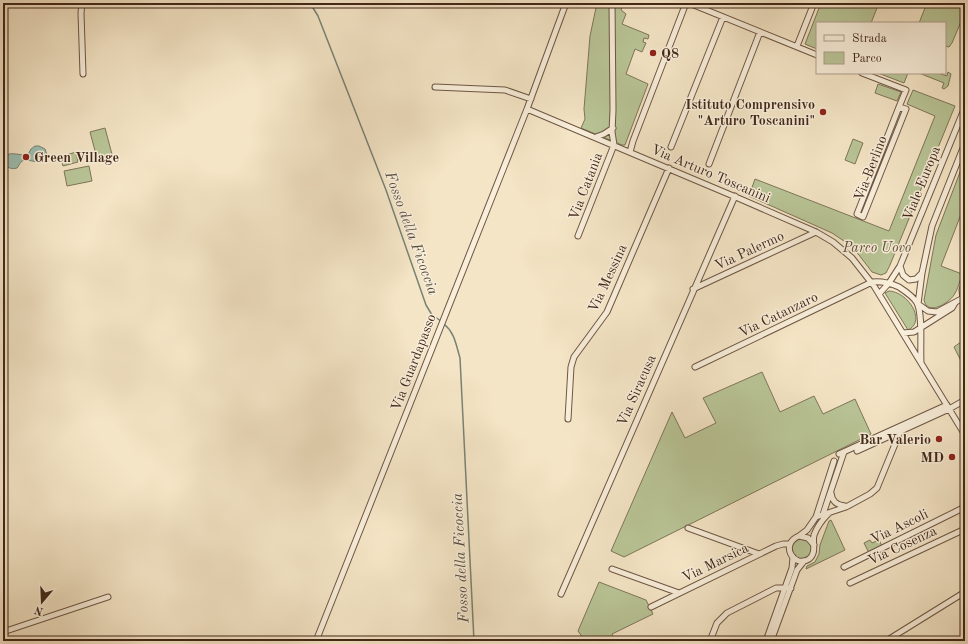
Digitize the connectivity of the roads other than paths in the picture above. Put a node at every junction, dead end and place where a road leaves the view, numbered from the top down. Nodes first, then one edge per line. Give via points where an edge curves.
1 (82, 3) edge
2 (566, 3) edge
3 (612, 3) edge
4 (687, 3) edge
5 (814, 3) edge
6 (723, 17) junction
7 (760, 32) junction
8 (797, 46) junction
9 (816, 55) edge
10 (83, 74) dead end
11 (865, 74) edge
12 (435, 87) dead end
13 (530, 99) junction
14 (899, 107) junction
15 (965, 108) edge
16 (527, 109) junction
17 (613, 128) junction
18 (596, 137) junction
19 (965, 143) edge
20 (614, 145) junction
21 (671, 147) dead end
22 (630, 152) junction
23 (709, 164) dead end
24 (669, 168) junction
25 (735, 196) junction
26 (816, 232) junction
27 (578, 236) dead end
28 (900, 266) junction
29 (922, 273) junction
30 (965, 281) edge
31 (872, 282) junction
32 (889, 284) junction
33 (693, 289) junction
34 (879, 294) junction
35 (964, 298) edge
36 (955, 303) junction
37 (918, 304) junction
38 (921, 327) junction
39 (903, 333) junction
40 (921, 363) junction
41 (695, 367) dead end
42 (965, 400) edge
43 (948, 407) junction
44 (568, 419) dead end
45 (900, 432) junction
46 (965, 435) edge
47 (857, 451) dead end
48 (834, 461) dead end
49 (830, 471) junction
50 (837, 474) junction
51 (830, 492) junction
52 (846, 506) junction
53 (965, 507) edge
54 (826, 514) junction
55 (816, 517) junction
56 (688, 528) dead end
57 (965, 529) edge
58 (799, 536) junction
59 (790, 544) junction
60 (814, 545) junction
61 (759, 554) junction
62 (793, 557) junction
63 (804, 561) junction
64 (844, 567) dead end
65 (612, 569) dead end
66 (850, 583) dead end
67 (788, 588) junction
68 (965, 592) edge
69 (679, 593) junction
70 (561, 594) dead end
71 (108, 597) dead end
72 (651, 607) dead end
73 (3, 632) edge
74 (316, 641) edge
75 (710, 641) edge
76 (766, 641) edge
77 (771, 641) edge
78 (886, 641) edge

1 - 10 street
2 - 13 street, Via Guardapasso
3 - 17 street
4 - 6 street
4 - 22 street via 632,141
5 - 8 street
6 - 7 street
6 - 21 street
7 - 8 street
7 - 23 street
8 - 9 street
11 - 14 street, Via Berlino via 906,90
12 - 13 street via 502,89
13 - 16 street, Via Guardapasso
14 - 14 street, Via Berlino via 857,214 863,217 906,109
15 - 28 street, Viale Europa
16 - 18 street, Via Arturo Toscanini
16 - 74 street, Via Guardapasso
17 - 18 street
17 - 20 street
18 - 20 street, Via Arturo Toscanini
19 - 29 street, Viale Europa via 935,219
20 - 22 street, Via Arturo Toscanini
20 - 27 street, Via Catania
22 - 24 street, Via Arturo Toscanini
24 - 25 street, Via Arturo Toscanini
24 - 44 street, Via Messina via 607,312 574,357 571,367
25 - 26 street, Via Arturo Toscanini
25 - 33 street, Via Siracusa
26 - 31 street, Via Arturo Toscanini via 844,251
26 - 33 street, Via Palermo
28 - 29 street via 903,275 909,280 916,279
28 - 32 street, Viale Europa
29 - 37 street, Viale Europa
30 - 35 street via 962,290
31 - 32 street
31 - 34 street, Via Arturo Toscanini
31 - 41 street, Via Catanzaro
32 - 34 street
32 - 37 street via 906,292
33 - 70 street, Via Siracusa
34 - 39 street, Via Arturo Toscanini
35 - 36 street
36 - 37 street via 934,312
36 - 38 street via 952,308
37 - 38 street
38 - 39 street via 913,332
38 - 40 street
39 - 40 street, Via Arturo Toscanini
40 - 43 street, Via Arturo Toscanini
42 - 43 street
43 - 45 street
43 - 46 street, Via Arturo Toscanini
43 - 50 street via 842,453
45 - 47 street
45 - 52 street via 876,488 870,494
48 - 49 street
49 - 50 street
49 - 55 street
50 - 51 street
51 - 52 street via 833,501
51 - 54 street
52 - 54 street
53 - 64 street, Via Ascoli
54 - 55 street
54 - 60 street via 815,533
55 - 58 street
56 - 61 street
57 - 66 street, Via Cosenza
58 - 59 street
58 - 60 street via 808,538
59 - 61 street, Via Marsica via 778,545
59 - 62 street via 789,551
60 - 63 street via 813,553
61 - 69 street, Via Marsica
62 - 63 street
62 - 67 street
63 - 67 street
65 - 69 street
67 - 75 street via 776,588 726,613 717,623
67 - 76 street
67 - 77 street
68 - 78 street
69 - 72 street, Via Marsica
71 - 73 street

